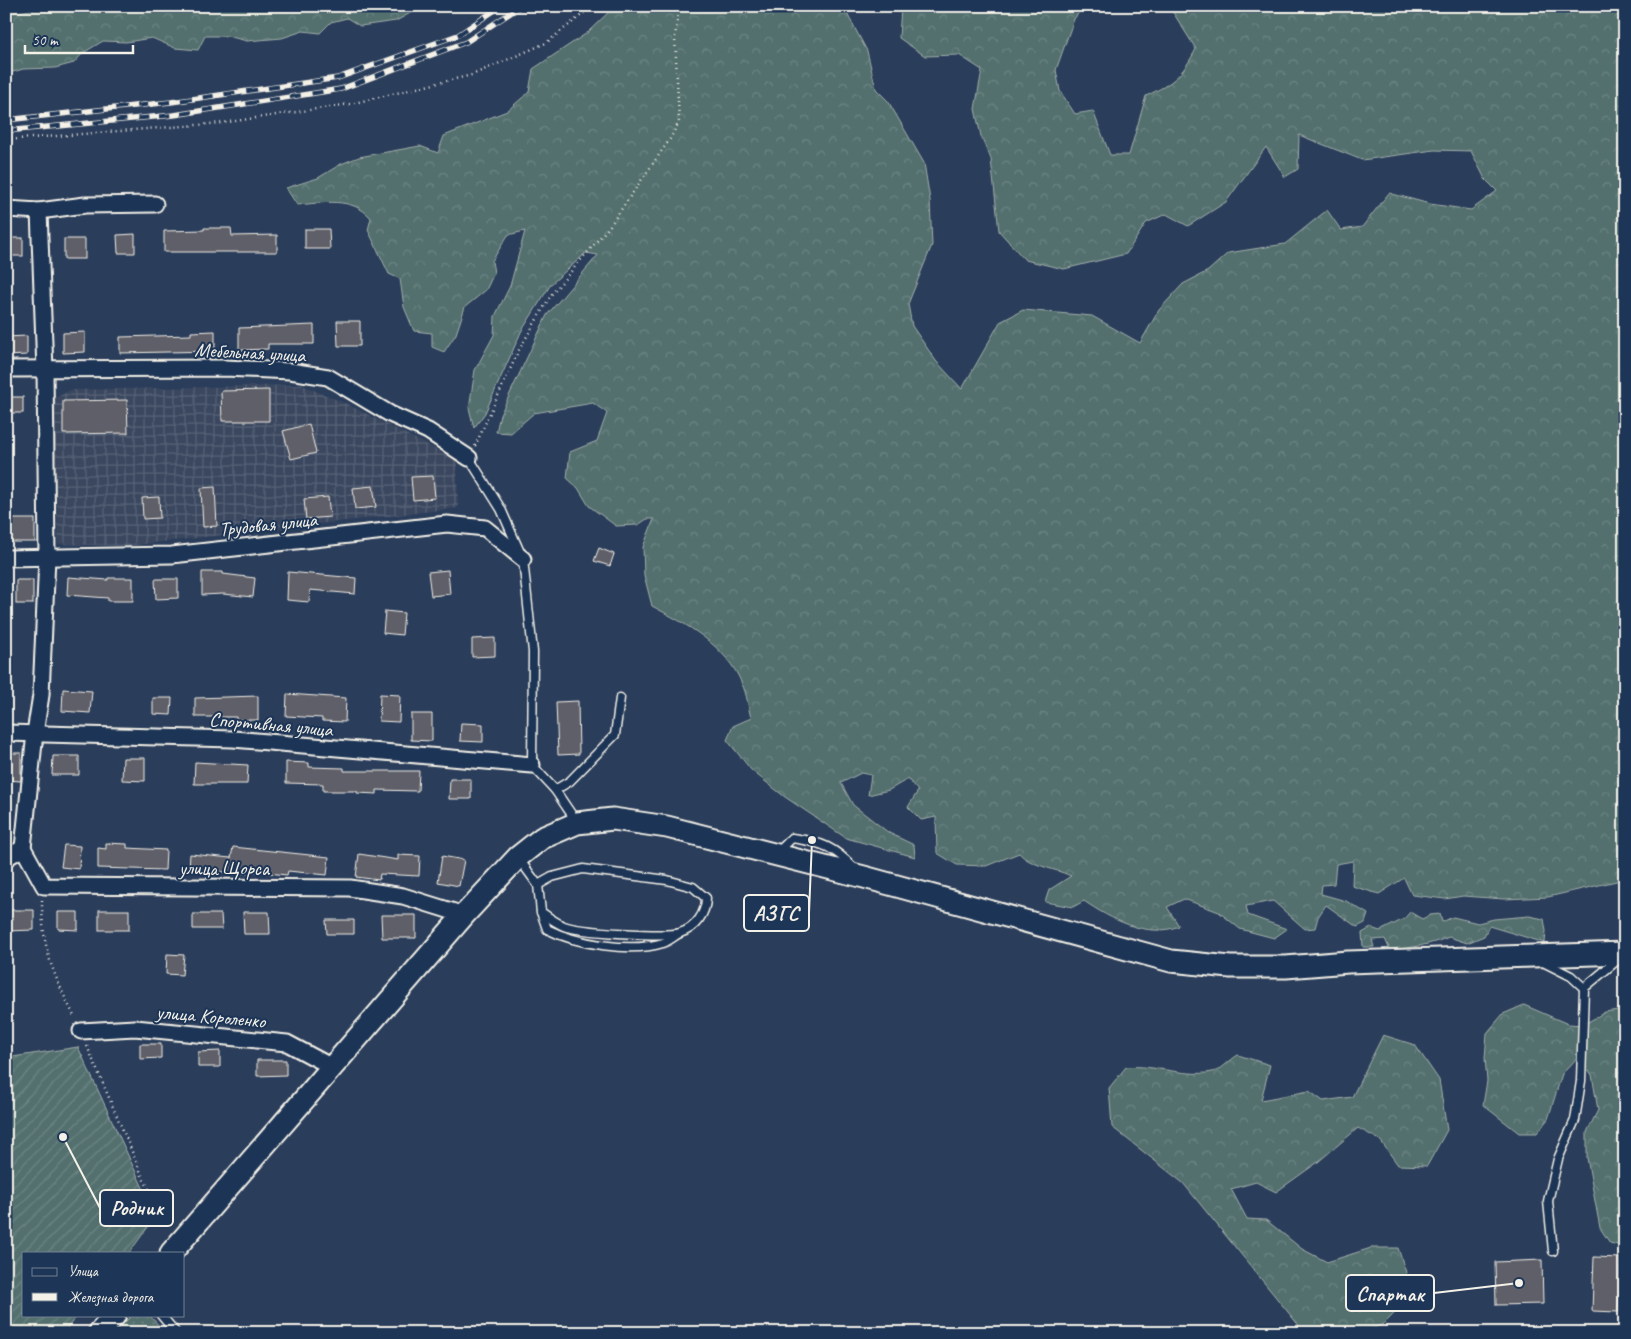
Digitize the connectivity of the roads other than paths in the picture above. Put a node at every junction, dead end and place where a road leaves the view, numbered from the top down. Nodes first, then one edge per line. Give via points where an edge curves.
1 (155, 204) dead end
2 (6, 209) edge
3 (39, 211) junction
4 (6, 368) edge
5 (45, 370) junction
6 (469, 458) joint
7 (46, 557) junction
8 (6, 558) edge
9 (523, 559) junction
10 (620, 698) dead end
11 (6, 733) edge
12 (35, 733) junction
13 (532, 765) junction
14 (555, 790) junction
15 (577, 822) junction
16 (23, 848) junction
17 (518, 857) junction
18 (6, 858) edge
19 (538, 885) junction
20 (541, 912) junction
21 (464, 915) junction
22 (680, 933) junction
23 (1625, 954) edge
24 (1527, 955) junction
25 (1584, 988) junction
26 (81, 1031) road end
27 (332, 1066) junction
28 (175, 1248) edge
29 (1553, 1251) dead end
30 (114, 1316) edge
31 (162, 1316) edge
32 (99, 1333) edge
33 (176, 1333) edge

1 - 3 street via 85,205
2 - 3 street
3 - 5 street
4 - 5 street, Мебельная улица
5 - 6 street, Мебельная улица via 225,368 290,370 328,377 390,414 428,431
5 - 7 street
6 - 9 lane via 501,509
7 - 8 street, Трудовая улица
7 - 9 street, Трудовая улица via 172,555 447,524 485,528
7 - 12 street via 41,695
9 - 13 lane via 533,652
10 - 14 lane via 615,735 570,780
11 - 12 street, Спортивная улица
12 - 13 street, Спортивная улица via 233,740
12 - 16 street
13 - 14 lane
14 - 15 lane
15 - 17 main road via 542,838
15 - 24 main road via 613,819 667,827 1171,961 1230,967
16 - 18 street
16 - 21 street, улица Щорса via 44,886 350,888 403,896
17 - 19 lane
17 - 21 main road
19 - 20 lane
19 - 22 lane via 583,869 667,880 693,887 706,898 706,909 697,922
20 - 22 lane via 564,926 594,932
20 - 22 lane via 547,929 562,937 602,944 638,948 664,942
21 - 27 main road
23 - 24 main road
23 - 25 lane
24 - 25 lane via 1564,973
25 - 29 lane via 1581,1081 1575,1120 1558,1160 1548,1201
26 - 27 street, улица Короленко via 134,1028 287,1043
27 - 28 main road
30 - 32 main road
31 - 33 lane

